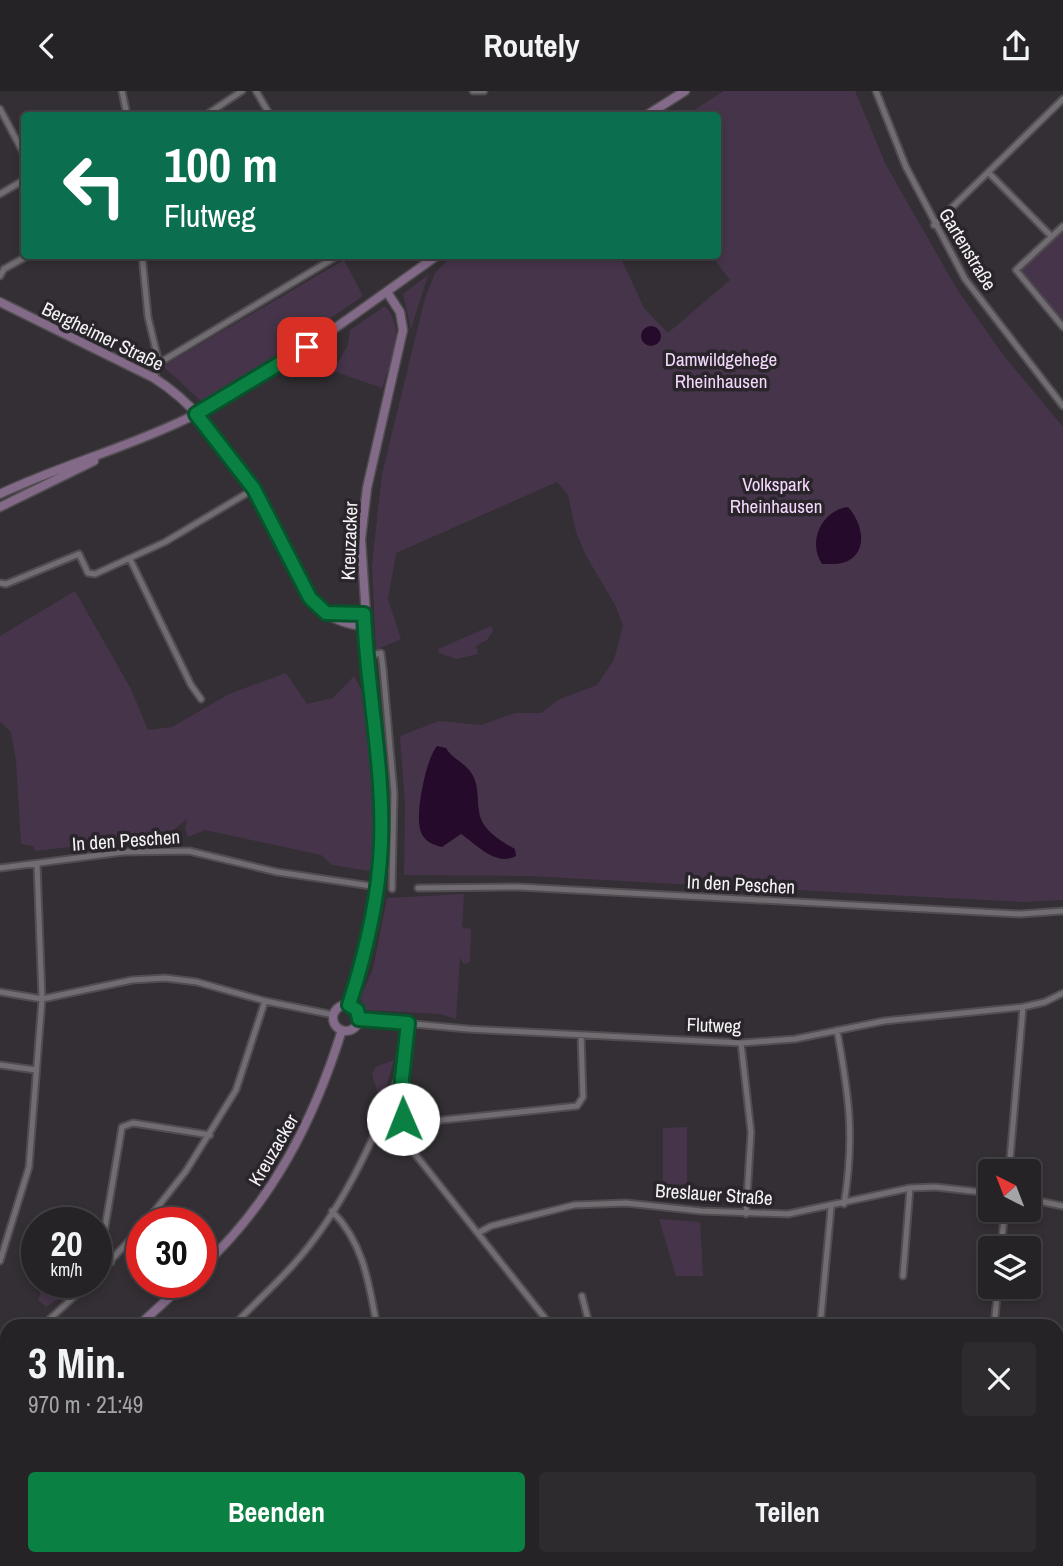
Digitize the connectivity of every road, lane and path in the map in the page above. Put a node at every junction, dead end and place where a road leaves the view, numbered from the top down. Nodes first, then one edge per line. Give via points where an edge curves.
1 (122, 91) edge
2 (243, 91) edge
3 (256, 91) edge
4 (473, 91) edge
5 (484, 91) edge
6 (685, 91) edge
7 (876, 91) edge
8 (1063, 99) edge
9 (0, 109) edge
10 (126, 112) edge
11 (211, 112) edge
12 (268, 112) edge
13 (652, 112) edge
14 (21, 148) edge
15 (989, 173) junction
16 (21, 182) edge
17 (0, 194) edge
18 (934, 225) junction
19 (1063, 226) edge
20 (1051, 236) junction
21 (22, 259) edge
22 (142, 259) edge
23 (332, 259) edge
24 (432, 259) edge
25 (0, 276) edge
26 (387, 292) junction
27 (0, 302) edge
28 (1063, 327) edge
29 (159, 363) junction
30 (154, 378) junction
31 (1063, 406) edge
32 (196, 414) junction
33 (132, 443) junction
34 (254, 489) junction
35 (0, 494) edge
36 (0, 507) edge
37 (130, 559) junction
38 (0, 583) edge
39 (326, 613) junction
40 (364, 614) junction
41 (364, 626) junction
42 (367, 656) junction
43 (383, 668) junction
44 (369, 669) junction
45 (201, 699) dead end
46 (37, 865) junction
47 (0, 868) edge
48 (378, 887) junction
49 (418, 888) dead end
50 (392, 889) dead end
51 (1063, 911) edge
52 (0, 992) edge
53 (1063, 993) edge
54 (42, 999) junction
55 (265, 1001) junction
56 (349, 1005) junction
57 (1023, 1007) junction
58 (334, 1015) junction
59 (359, 1019) junction
60 (408, 1023) junction
61 (342, 1030) junction
62 (837, 1030) junction
63 (581, 1035) junction
64 (741, 1043) junction
65 (0, 1065) edge
66 (36, 1070) junction
67 (402, 1078) junction
68 (383, 1118) junction
69 (403, 1119) junction
70 (405, 1129) junction
71 (210, 1135) junction
72 (1010, 1159) edge
73 (910, 1188) junction
74 (978, 1192) edge
75 (1041, 1201) edge
76 (844, 1204) junction
77 (1063, 1206) edge
78 (108, 1207) edge
79 (157, 1207) edge
80 (831, 1208) junction
81 (332, 1211) junction
82 (747, 1214) junction
83 (478, 1233) junction
84 (126, 1245) edge
85 (217, 1253) edge
86 (0, 1261) edge
87 (112, 1261) edge
88 (903, 1276) dead end
89 (582, 1296) dead end
90 (73, 1298) edge
91 (169, 1298) edge
92 (997, 1299) edge
93 (50, 1319) edge
94 (146, 1319) edge
95 (240, 1319) edge
96 (375, 1319) edge
97 (546, 1319) edge
98 (588, 1319) edge
99 (821, 1319) edge
100 (995, 1319) edge

1 - 10 street
2 - 11 street
3 - 12 street
4 - 5 street
6 - 13 street
7 - 18 street, Gartenstraße via 892,137
8 - 15 street
9 - 14 street
15 - 18 street
15 - 20 street
16 - 17 street
18 - 31 street, Gartenstraße via 965,279
19 - 20 street
20 - 28 street via 1016,270
21 - 25 street
22 - 29 street via 148,317
23 - 29 street
24 - 26 street
26 - 32 street via 290,359
26 - 40 street, Kreuzacker via 400,312 403,330 367,488 361,538
27 - 30 street, Bergheimer Straße
29 - 30 street
30 - 32 street, Bergheimer Straße
32 - 33 street
32 - 34 street, Bergheimer Straße
33 - 35 street
33 - 36 street
34 - 37 street
34 - 39 street, Bergheimer Straße via 310,598
37 - 38 street via 91,574 81,555 75,554
37 - 45 street
39 - 40 street
39 - 41 street
40 - 41 street, Kreuzacker
41 - 42 street, Kreuzacker
42 - 43 street via 381,653
42 - 44 street, Kreuzacker
43 - 44 street
43 - 50 street via 394,793
44 - 48 street, Kreuzacker via 381,815
46 - 47 street, In den Peschen
46 - 48 street, In den Peschen via 123,852 189,851
46 - 54 street
48 - 56 street, Kreuzacker
49 - 51 street, In den Peschen via 519,887 1020,913
52 - 54 street
53 - 57 street, Flutweg
54 - 55 street via 132,980 165,978
54 - 66 street
55 - 58 street
55 - 71 street via 240,1081
56 - 58 street via 339,1007
56 - 59 street via 357,1010
57 - 62 street, Flutweg
57 - 72 street
58 - 61 street
59 - 60 street, Flutweg
59 - 61 street via 351,1029
60 - 63 street, Flutweg
60 - 67 street
61 - 85 street, Kreuzacker via 313,1110 288,1160
62 - 64 street, Flutweg
62 - 76 street via 851,1101
63 - 64 street, Flutweg
63 - 70 street via 583,1097 577,1106 442,1120
64 - 82 street via 751,1132
65 - 66 street
66 - 86 street via 29,1167
67 - 68 street via 398,1078
67 - 69 street
68 - 69 street
68 - 81 street
69 - 70 street
70 - 83 street via 415,1154
71 - 78 street via 133,1123 122,1127
71 - 79 street
73 - 74 street, Breslauer Straße
73 - 76 street, Breslauer Straße
73 - 88 street
75 - 77 street
76 - 80 street, Breslauer Straße
80 - 82 street, Breslauer Straße via 788,1215
80 - 99 street
81 - 95 street via 294,1264
81 - 96 street via 352,1234 363,1259
82 - 83 street, Breslauer Straße via 626,1203 575,1205
83 - 97 street
84 - 87 street
89 - 98 street
90 - 93 street
91 - 94 street
92 - 100 street

